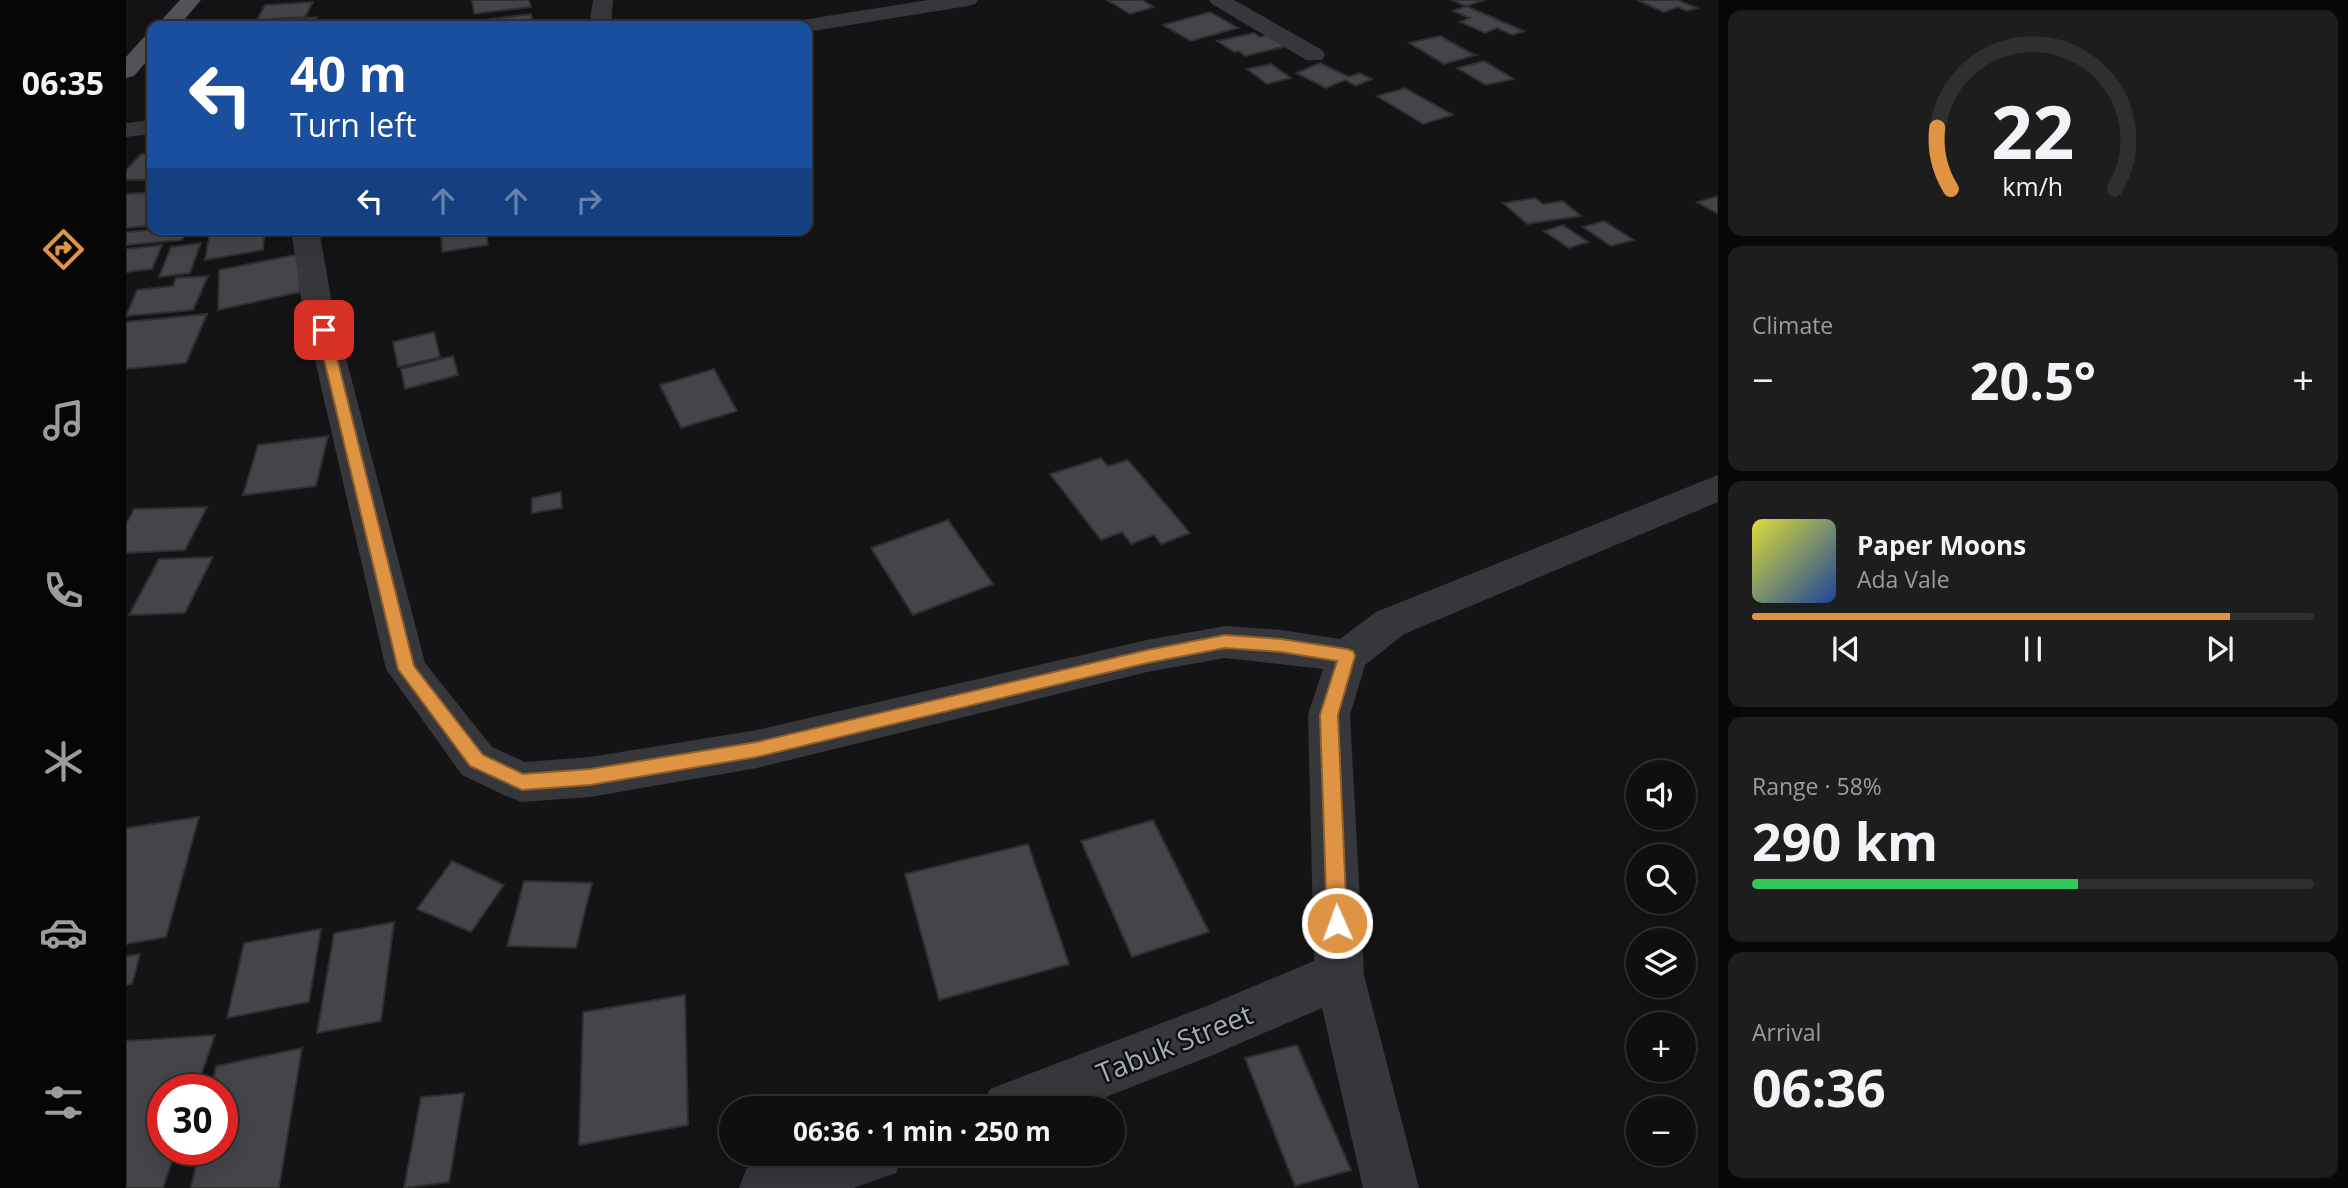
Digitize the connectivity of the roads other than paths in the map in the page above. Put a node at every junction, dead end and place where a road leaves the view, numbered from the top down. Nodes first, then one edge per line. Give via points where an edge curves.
1 (191, 0) edge
2 (603, 0) edge
3 (968, 0) edge
4 (1219, 0) edge
5 (172, 21) edge
6 (601, 21) edge
7 (812, 24) edge
8 (147, 48) edge
9 (1314, 55) dead end
10 (126, 71) edge
11 (147, 128) edge
12 (126, 130) edge
13 (306, 235) edge
14 (1718, 488) edge
15 (1347, 656) junction
16 (1339, 975) junction
17 (1040, 1096) edge
18 (836, 1166) edge
19 (767, 1188) edge
20 (1391, 1188) edge

1 - 5 main road
2 - 6 street
3 - 7 street
4 - 9 street
8 - 10 main road
11 - 12 street
13 - 15 street via 317,304 406,669 477,761 522,782 590,777 757,750 1147,656 1225,642
14 - 15 street via 1391,622
15 - 16 street via 1329,715
16 - 17 street, Tabuk Street
16 - 20 street
18 - 19 street

